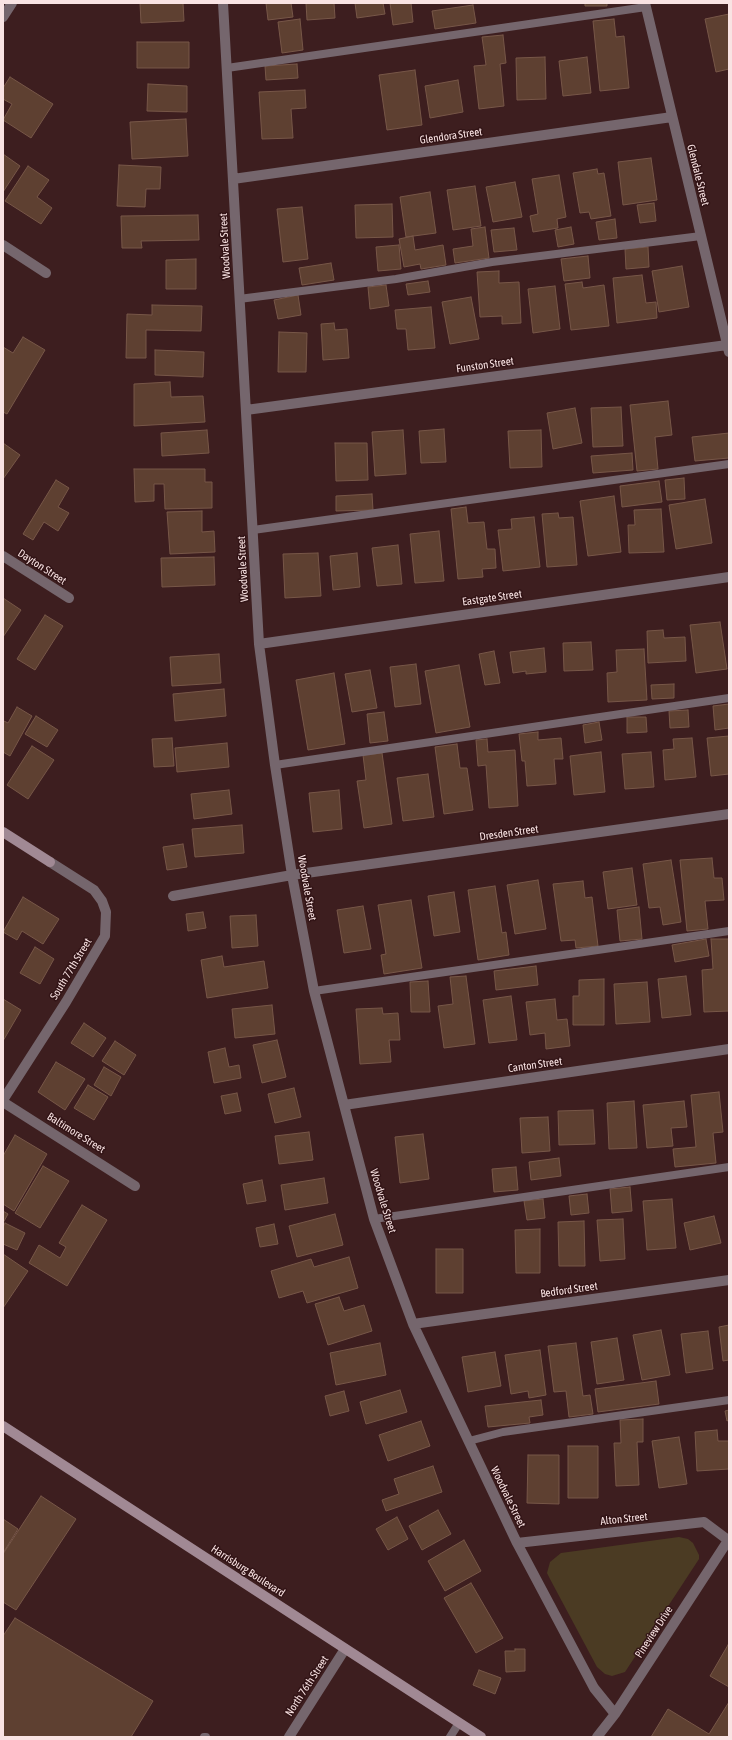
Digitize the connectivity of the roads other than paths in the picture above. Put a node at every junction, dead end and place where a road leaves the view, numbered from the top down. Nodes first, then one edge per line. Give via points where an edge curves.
1 (12, 3) edge
2 (223, 3) edge
3 (646, 5) edge
4 (3, 17) edge
5 (227, 68) junction
6 (672, 117) junction
7 (233, 179) junction
8 (700, 236) junction
9 (3, 245) edge
10 (46, 273) dead end
11 (239, 299) junction
12 (728, 349) edge
13 (246, 410) junction
14 (729, 464) edge
15 (253, 530) junction
16 (3, 556) edge
17 (729, 576) edge
18 (69, 598) dead end
19 (259, 644) junction
20 (729, 698) edge
21 (275, 765) junction
22 (729, 814) edge
23 (3, 832) edge
24 (50, 862) joint
25 (292, 875) junction
26 (173, 896) dead end
27 (729, 932) edge
28 (314, 991) junction
29 (729, 1049) edge
30 (3, 1101) edge
31 (344, 1105) junction
32 (729, 1166) edge
33 (135, 1186) dead end
34 (374, 1219) junction
35 (729, 1280) edge
36 (413, 1324) junction
37 (729, 1400) edge
38 (3, 1426) edge
39 (469, 1442) junction
40 (729, 1540) edge
41 (517, 1543) junction
42 (345, 1649) junction
43 (615, 1714) junction
44 (459, 1723) junction
45 (288, 1737) edge
46 (450, 1737) edge
47 (481, 1737) edge
48 (597, 1737) edge

1 - 4 street
2 - 5 street, Woodvale Street
3 - 5 lane
3 - 6 street, Glendale Street
5 - 7 street, Woodvale Street
6 - 7 street, Glendora Street
6 - 8 street, Glendale Street
7 - 11 street, Woodvale Street
8 - 11 lane via 492,262 396,280
8 - 12 street, Glendale Street
9 - 10 street
11 - 13 street, Woodvale Street
12 - 13 street, Funston Street
13 - 15 street, Woodvale Street
14 - 15 lane
15 - 19 street, Woodvale Street
16 - 18 street, Dayton Street
17 - 19 street, Eastgate Street
19 - 21 street, Woodvale Street
20 - 21 lane
21 - 25 street, Woodvale Street
22 - 25 street, Dresden Street
23 - 24 main road
24 - 30 street, South 77th Street via 94,890 106,912 105,936
25 - 26 street, Dresden Street
25 - 28 street, Woodvale Street
27 - 28 lane
28 - 31 street, Woodvale Street
29 - 31 street, Canton Street
30 - 33 street, Baltimore Street
31 - 34 street, Woodvale Street
32 - 34 lane
34 - 36 street, Woodvale Street
35 - 36 street, Bedford Street
36 - 39 street, Woodvale Street
37 - 39 lane via 502,1432
38 - 42 main road, Harrisburg Boulevard
39 - 41 street, Woodvale Street
40 - 41 street, Alton Street via 704,1522
40 - 43 street, Pineview Drive
41 - 43 street, Woodvale Street via 594,1688
42 - 44 main road, Harrisburg Boulevard
42 - 45 street, North 76th Street
43 - 48 street, Pineview Drive
44 - 46 lane
44 - 47 main road, Harrisburg Boulevard

